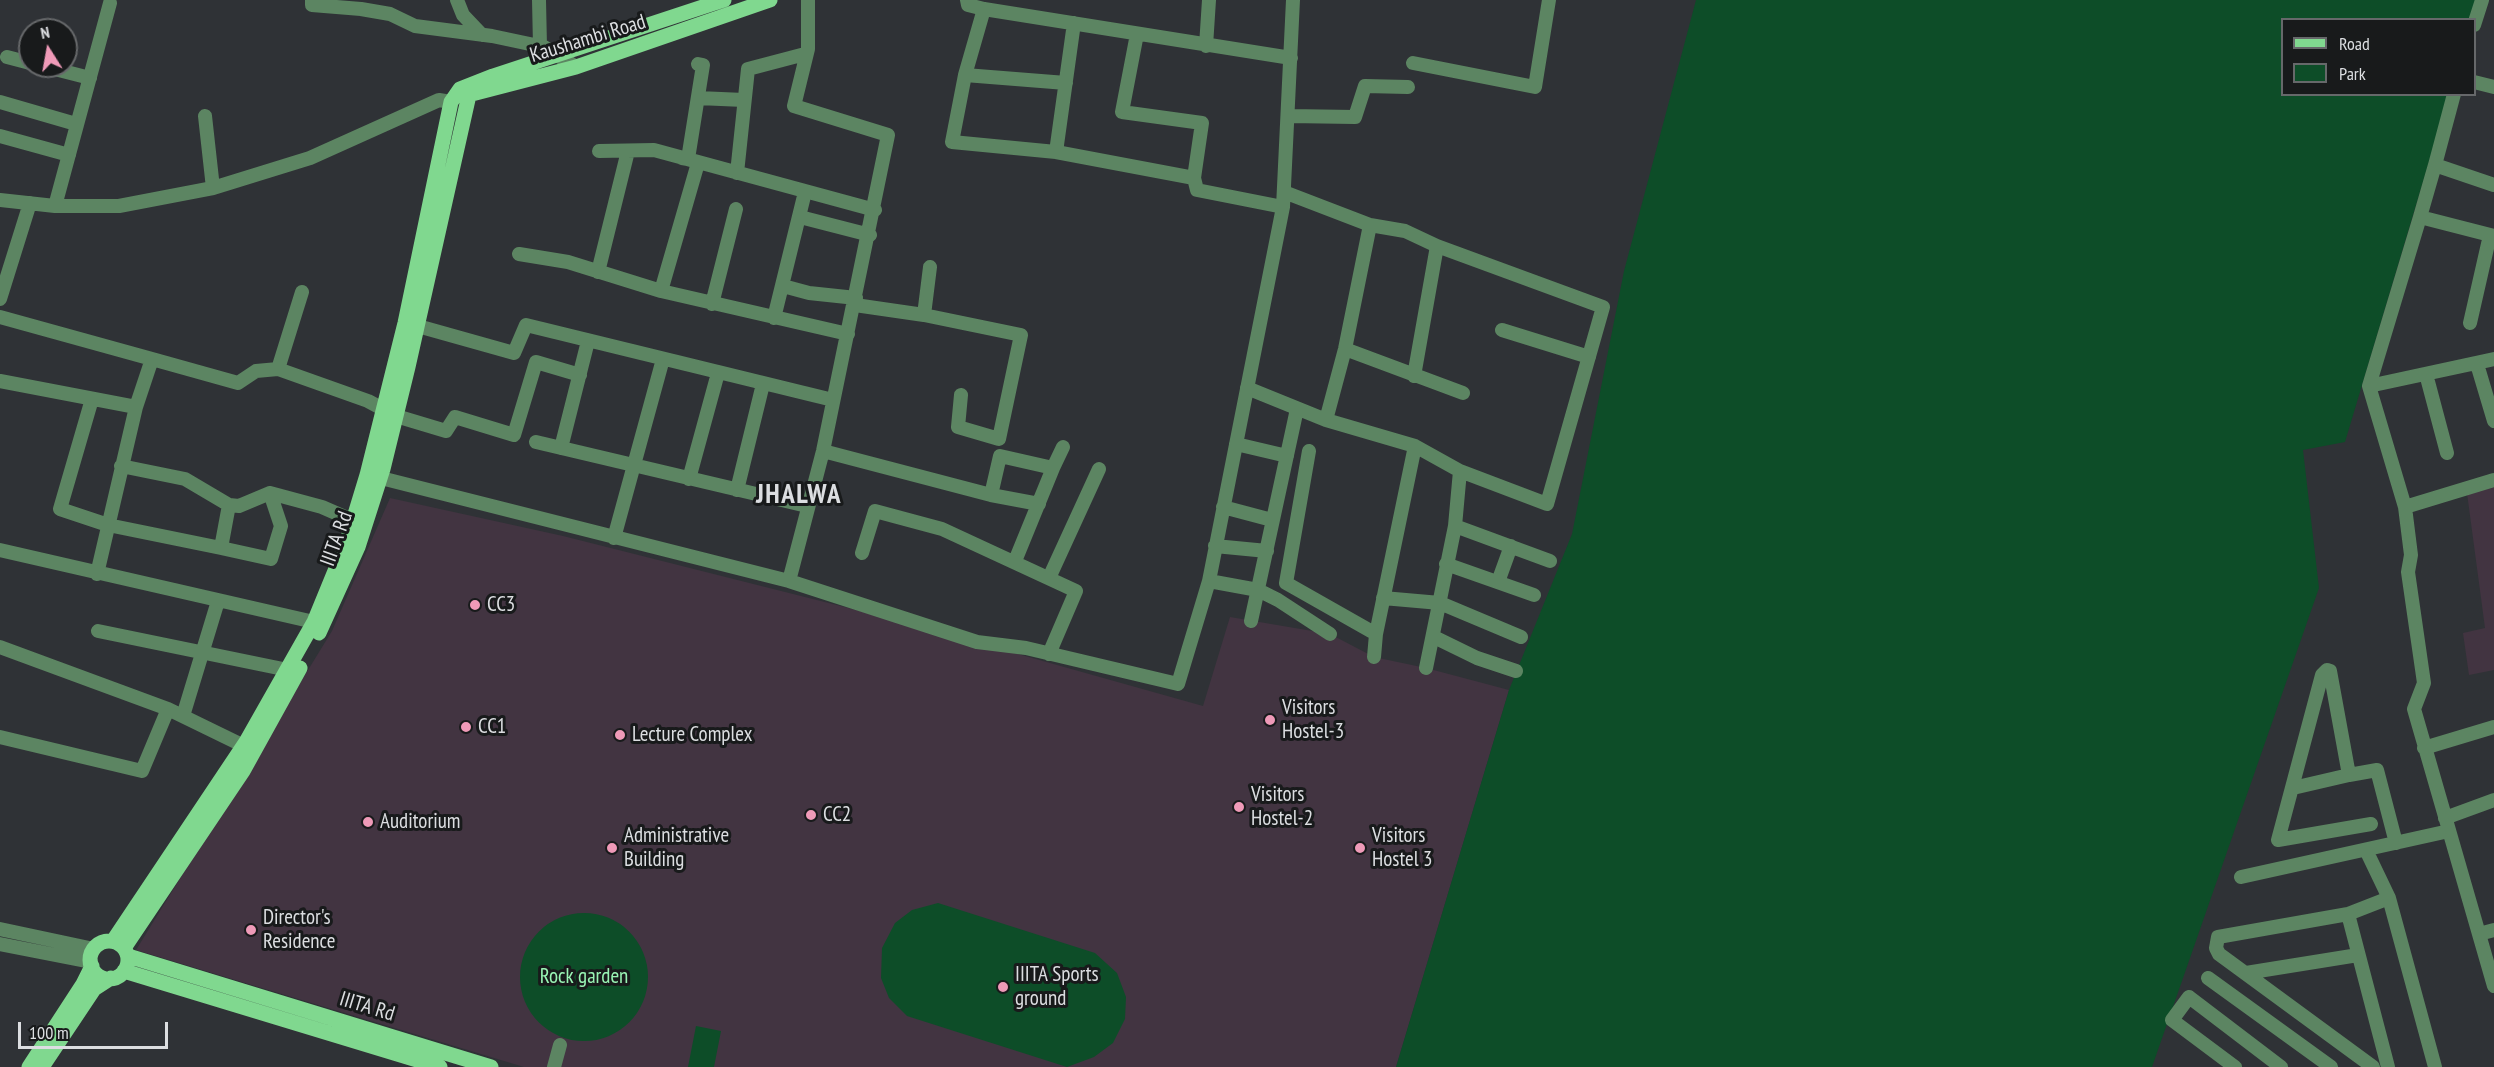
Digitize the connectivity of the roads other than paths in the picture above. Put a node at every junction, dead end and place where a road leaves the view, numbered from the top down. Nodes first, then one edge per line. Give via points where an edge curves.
1 (312, 0) edge
2 (457, 0) edge
3 (539, 0) edge
4 (770, 0) edge
5 (808, 0) edge
6 (967, 0) edge
7 (1209, 0) edge
8 (1293, 0) edge
9 (1549, 0) edge
10 (2482, 0) edge
11 (110, 3) dead end
12 (725, 5) edge
13 (984, 9) junction
14 (2476, 21) edge
15 (1074, 23) junction
16 (1137, 34) junction
17 (482, 35) junction
18 (540, 46) junction
19 (1206, 46) junction
20 (805, 54) junction
21 (559, 56) junction
22 (7, 57) dead end
23 (1291, 58) junction
24 (18, 60) edge
25 (1413, 63) dead end
26 (698, 64) dead end
27 (576, 67) junction
28 (78, 75) edge
29 (964, 75) junction
30 (90, 78) junction
31 (2476, 82) edge
32 (1066, 83) junction
33 (1408, 87) dead end
34 (2494, 87) edge
35 (469, 94) junction
36 (2453, 96) edge
37 (698, 98) junction
38 (744, 100) junction
39 (0, 102) edge
40 (451, 102) junction
41 (205, 116) dead end
42 (1289, 116) junction
43 (76, 124) junction
44 (0, 136) edge
45 (599, 151) dead end
46 (628, 151) junction
47 (1056, 152) junction
48 (69, 155) junction
49 (682, 158) junction
50 (698, 163) junction
51 (2435, 165) junction
52 (736, 173) junction
53 (1194, 178) junction
54 (2494, 185) edge
55 (213, 188) junction
56 (805, 192) junction
57 (1284, 192) junction
58 (0, 200) edge
59 (30, 203) junction
60 (55, 206) junction
61 (1283, 207) junction
62 (736, 209) dead end
63 (875, 210) junction
64 (800, 217) junction
65 (2420, 217) junction
66 (1370, 225) junction
67 (870, 235) junction
68 (2492, 235) edge
69 (1437, 246) junction
70 (519, 254) dead end
71 (930, 267) dead end
72 (598, 272) junction
73 (783, 286) junction
74 (661, 291) junction
75 (302, 292) dead end
76 (0, 299) edge
77 (856, 302) junction
78 (712, 304) junction
79 (924, 315) junction
80 (0, 317) edge
81 (774, 318) junction
82 (2470, 323) dead end
83 (411, 325) junction
84 (1502, 330) dead end
85 (848, 334) junction
86 (588, 341) junction
87 (1345, 349) junction
88 (1588, 357) junction
89 (152, 359) junction
90 (663, 359) junction
91 (2494, 359) edge
92 (2477, 364) junction
93 (278, 369) junction
94 (718, 373) junction
95 (2426, 374) junction
96 (580, 375) junction
97 (1414, 376) junction
98 (0, 381) edge
99 (763, 384) junction
100 (2369, 386) junction
101 (1247, 388) junction
102 (1463, 393) dead end
103 (961, 395) dead end
104 (92, 399) junction
105 (833, 400) junction
106 (136, 407) junction
107 (1297, 409) junction
108 (389, 412) junction
109 (1326, 420) junction
110 (2494, 421) edge
111 (536, 442) dead end
112 (1236, 444) junction
113 (1415, 446) junction
114 (1063, 447) dead end
115 (561, 448) junction
116 (823, 451) junction
117 (1309, 451) dead end
118 (2447, 453) dead end
119 (1287, 456) junction
120 (634, 465) junction
121 (121, 466) junction
122 (1053, 468) junction
123 (1099, 469) dead end
124 (1460, 471) junction
125 (374, 477) junction
126 (689, 479) junction
127 (2494, 480) edge
128 (737, 490) junction
129 (270, 493) junction
130 (991, 495) junction
131 (1038, 504) junction
132 (229, 505) junction
133 (807, 506) junction
134 (1223, 507) junction
135 (2405, 507) junction
136 (1272, 520) junction
137 (354, 521) junction
138 (108, 525) junction
139 (1455, 526) junction
140 (614, 538) junction
141 (1215, 546) junction
142 (1511, 546) junction
143 (221, 548) junction
144 (0, 550) edge
145 (1267, 551) junction
146 (862, 553) dead end
147 (1015, 561) junction
148 (1550, 561) dead end
149 (1446, 564) junction
150 (97, 574) junction
151 (1049, 578) junction
152 (789, 581) junction
153 (1209, 581) junction
154 (1498, 582) junction
155 (1286, 583) junction
156 (1259, 584) junction
157 (1534, 595) dead end
158 (1383, 598) junction
159 (218, 601) junction
160 (1440, 603) junction
161 (1251, 621) dead end
162 (314, 622) junction
163 (98, 631) dead end
164 (1330, 634) dead end
165 (1376, 634) junction
166 (1434, 637) junction
167 (1521, 637) dead end
168 (0, 647) edge
169 (203, 652) junction
170 (1049, 654) junction
171 (1374, 657) dead end
172 (1426, 668) dead end
173 (288, 670) junction
174 (1516, 671) dead end
175 (168, 709) junction
176 (183, 716) junction
177 (2494, 727) edge
178 (0, 737) edge
179 (244, 746) junction
180 (2424, 748) junction
181 (2349, 775) junction
182 (2293, 788) junction
183 (2494, 800) edge
184 (2371, 824) dead end
185 (2447, 825) junction
186 (2396, 843) junction
187 (2366, 850) junction
188 (2241, 877) dead end
189 (2389, 898) junction
190 (2348, 914) junction
191 (0, 929) edge
192 (2494, 930) edge
193 (2479, 934) junction
194 (0, 944) edge
195 (2358, 955) junction
196 (92, 959) junction
197 (120, 959) junction
198 (2246, 973) junction
199 (2208, 978) dead end
200 (2494, 986) edge
201 (560, 1045) dead end
202 (41, 1066) edge
203 (440, 1067) edge
204 (491, 1067) edge
205 (554, 1067) edge
206 (2235, 1067) edge
207 (2281, 1067) edge
208 (2331, 1067) edge
209 (2373, 1067) edge
210 (2388, 1067) edge
211 (2435, 1067) edge

1 - 17 street via 312,5 362,9 390,14 415,26
2 - 17 street via 463,15
3 - 18 street
4 - 12 main road, Kaushambi Road
5 - 20 street
6 - 13 street via 968,5
7 - 19 street
8 - 23 street
9 - 25 street via 1535,87
10 - 14 street
11 - 30 street
12 - 21 main road
12 - 27 main road, Kaushambi Road
13 - 15 street
13 - 29 street
15 - 16 street
15 - 32 street
16 - 19 street
16 - 53 street via 1122,112 1202,123
17 - 18 street
18 - 21 street
19 - 23 street
20 - 38 street via 748,69
20 - 63 street via 794,106 888,135
21 - 27 street
21 - 40 main road via 460,89
22 - 24 street
23 - 42 street
26 - 37 street via 703,65
27 - 35 main road, Kaushambi Road
28 - 30 street
29 - 32 street
29 - 47 street via 952,142
30 - 43 street
31 - 34 street
32 - 47 street
33 - 42 street via 1365,86 1356,117
35 - 40 main road, Kaushambi Road
35 - 83 main road, IIITA Rd
36 - 51 street
37 - 38 street
37 - 49 street via 688,159
38 - 52 street
39 - 43 street
40 - 55 street via 439,100 310,158
40 - 83 main road, IIITA Rd
41 - 55 street
42 - 57 street
43 - 48 street
44 - 48 street
45 - 46 street
46 - 49 street via 654,150
46 - 72 street
47 - 53 street
48 - 60 street
49 - 50 street
50 - 52 street
50 - 74 street
51 - 54 street
51 - 65 street
52 - 56 street
53 - 61 street via 1197,190
55 - 60 street via 119,206
56 - 63 street
56 - 64 street
57 - 61 street
57 - 66 street
58 - 59 street
59 - 60 street
59 - 76 street
61 - 101 street
62 - 78 street
63 - 67 street
64 - 67 street
64 - 73 street
65 - 68 street
65 - 100 street
66 - 69 street via 1405,231
66 - 87 street
67 - 77 street
68 - 82 street
69 - 88 street via 1603,307
69 - 97 street
70 - 72 street via 568,262
71 - 79 street
72 - 74 street
73 - 77 street
73 - 81 street
74 - 78 street
75 - 93 street
77 - 79 street
77 - 85 street
78 - 81 street
79 - 103 street via 1021,335 999,439 958,427
80 - 89 street
81 - 85 street
83 - 86 street via 514,353 526,325
83 - 108 main road, IIITA Rd
84 - 88 street
85 - 105 street
86 - 90 street
86 - 96 street
87 - 97 street
87 - 109 street
88 - 124 street via 1547,504
89 - 93 street via 238,383 256,372
89 - 106 street
90 - 94 street
90 - 120 street
91 - 92 street
92 - 95 street
92 - 110 street
93 - 108 street
94 - 99 street
94 - 126 street
95 - 100 street
95 - 118 street
96 - 108 street via 536,362 514,435 455,417 446,430
96 - 115 street
97 - 102 street
98 - 104 street
99 - 105 street
99 - 128 street
100 - 135 street
101 - 107 street
101 - 112 street
104 - 106 street
104 - 138 street via 60,509
105 - 116 street
106 - 121 street
107 - 109 street
107 - 119 street
108 - 125 main road, IIITA Rd
109 - 113 street
111 - 115 street
112 - 119 street
112 - 134 street
113 - 124 street
113 - 158 street
114 - 122 street
115 - 120 street
116 - 130 street
116 - 133 street
117 - 155 street
119 - 136 street
120 - 126 street
120 - 140 street
121 - 132 street via 185,479
121 - 138 street
122 - 130 street via 1000,456
122 - 131 street
123 - 151 street
124 - 139 street
125 - 137 main road, IIITA Rd
125 - 140 street
125 - 197 main road, IIITA Rd via 358,547 338,597 243,771
126 - 128 street
127 - 135 street
128 - 133 street
129 - 132 street via 239,506
129 - 137 street via 322,507
129 - 143 street via 281,525 270,559
130 - 131 street
131 - 147 street
132 - 143 street
133 - 152 street
134 - 136 street
134 - 141 street
135 - 180 street via 2411,555 2408,572 2424,683 2414,709
136 - 145 street
137 - 162 main road, IIITA Rd
138 - 143 street
138 - 150 street
139 - 142 street
139 - 149 street
140 - 152 street
141 - 145 street
141 - 153 street
142 - 148 street
142 - 154 street
144 - 150 street
145 - 156 street
146 - 147 street via 875,511 942,529
147 - 151 street
149 - 154 street
149 - 160 street
150 - 159 street
151 - 170 street via 1076,591
152 - 170 street via 977,642
153 - 156 street
153 - 170 street via 1178,684
154 - 157 street
155 - 156 street
155 - 165 street
156 - 161 street
156 - 164 street
158 - 160 street
158 - 165 street
159 - 162 street
159 - 169 street
160 - 166 street
160 - 167 street
162 - 173 main road, IIITA Rd
163 - 169 street
165 - 171 street
166 - 172 street
166 - 174 street
168 - 175 street
169 - 173 street
169 - 176 street
173 - 179 main road, IIITA Rd
175 - 176 street
175 - 178 street via 142,771
176 - 179 street
177 - 180 street
179 - 197 main road, IIITA Rd
180 - 185 street
181 - 182 street
181 - 182 street via 2327,670 2322,675
181 - 186 street via 2377,770
182 - 184 street via 2277,840
183 - 185 street
185 - 186 street
185 - 193 street
186 - 187 street
187 - 188 street
187 - 189 street
189 - 190 street
189 - 211 street
190 - 195 street
190 - 198 street via 2218,937 2219,954
191 - 196 street
192 - 193 street
193 - 200 street
194 - 196 street
195 - 198 street
195 - 210 street
196 - 197 main road via 99,975
196 - 197 main road via 104,942
196 - 202 main road
197 - 202 main road via 94,989
197 - 203 main road, IIITA Rd
197 - 204 main road, IIITA Rd
198 - 209 street
199 - 208 street
201 - 205 street
206 - 207 street via 2172,1020 2189,997

